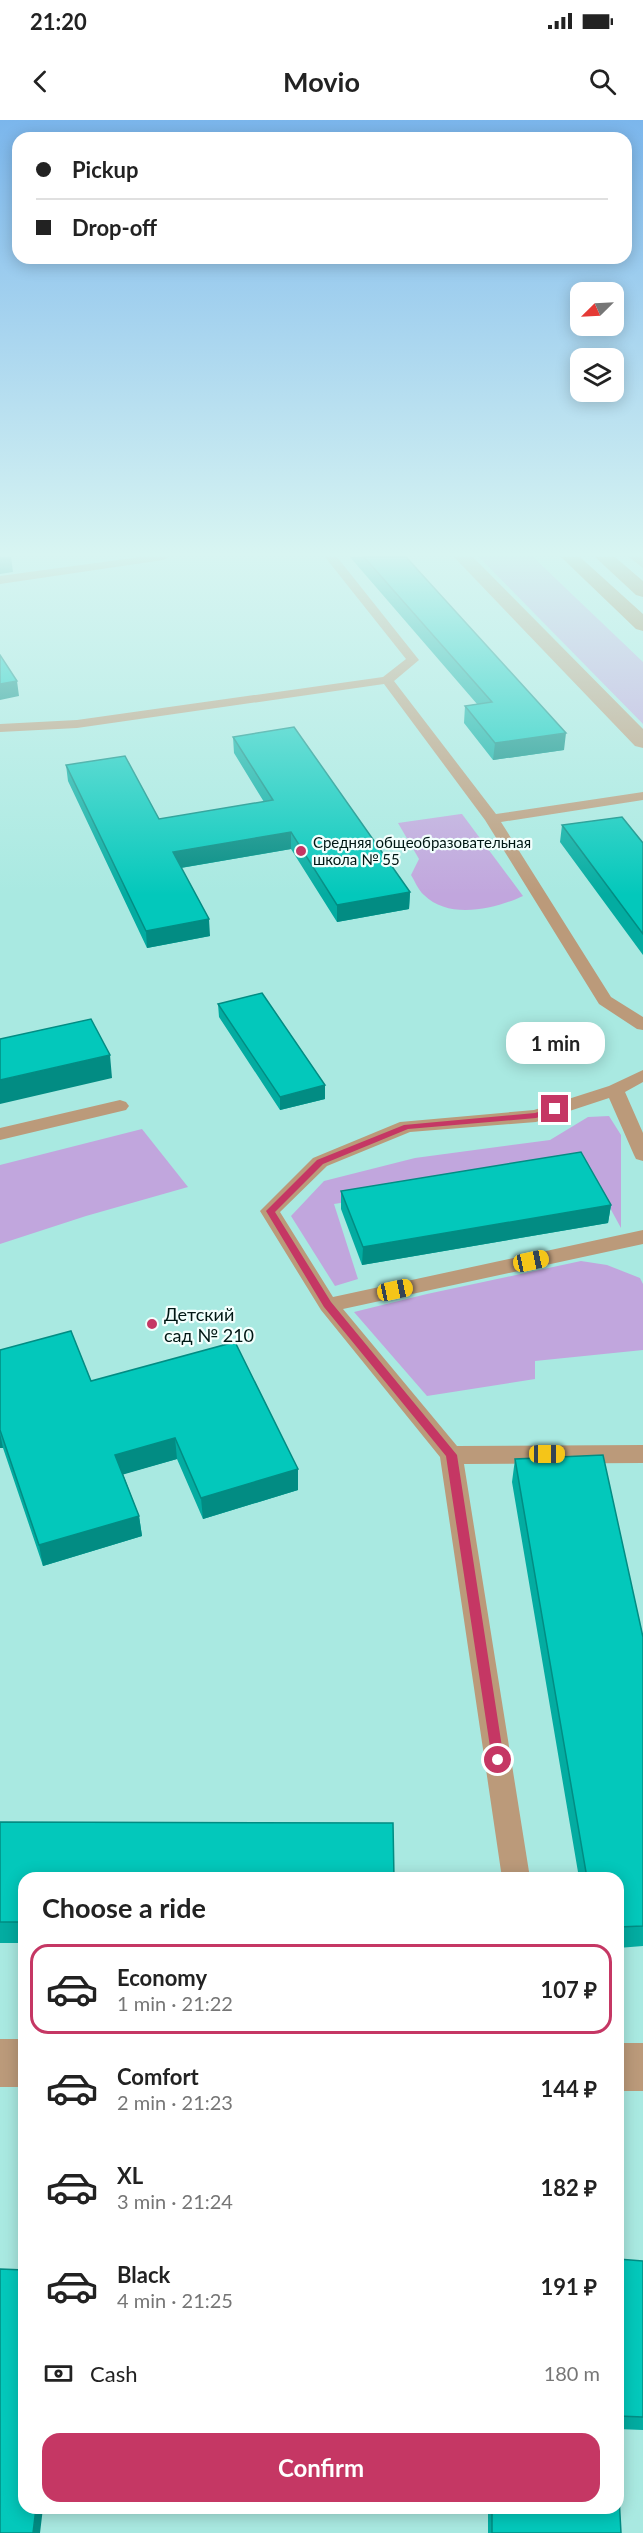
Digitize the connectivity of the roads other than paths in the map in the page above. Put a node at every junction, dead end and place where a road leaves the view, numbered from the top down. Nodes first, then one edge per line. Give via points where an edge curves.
1 (401, 670) edge
2 (573, 670) edge
3 (387, 680) junction
4 (0, 728) edge
5 (643, 741) edge
6 (643, 796) edge
7 (492, 819) junction
8 (643, 1025) edge
9 (643, 1075) edge
10 (615, 1090) junction
11 (120, 1106) dead end
12 (0, 1134) edge
13 (643, 1155) edge
14 (643, 1237) edge
15 (328, 1305) junction
16 (643, 1454) edge
17 (451, 1455) junction
18 (515, 1872) edge
19 (0, 2063) edge
20 (18, 2063) edge
21 (624, 2067) edge
22 (643, 2067) edge

1 - 3 lane
2 - 5 street
3 - 4 lane via 77,724
3 - 7 lane
6 - 7 lane
7 - 8 lane via 605,1000
9 - 10 lane
10 - 13 lane
10 - 15 lane via 536,1116 407,1126 320,1162 270,1211
11 - 12 lane
14 - 15 lane
15 - 17 lane
16 - 17 lane
17 - 18 lane
19 - 20 street
21 - 22 street

